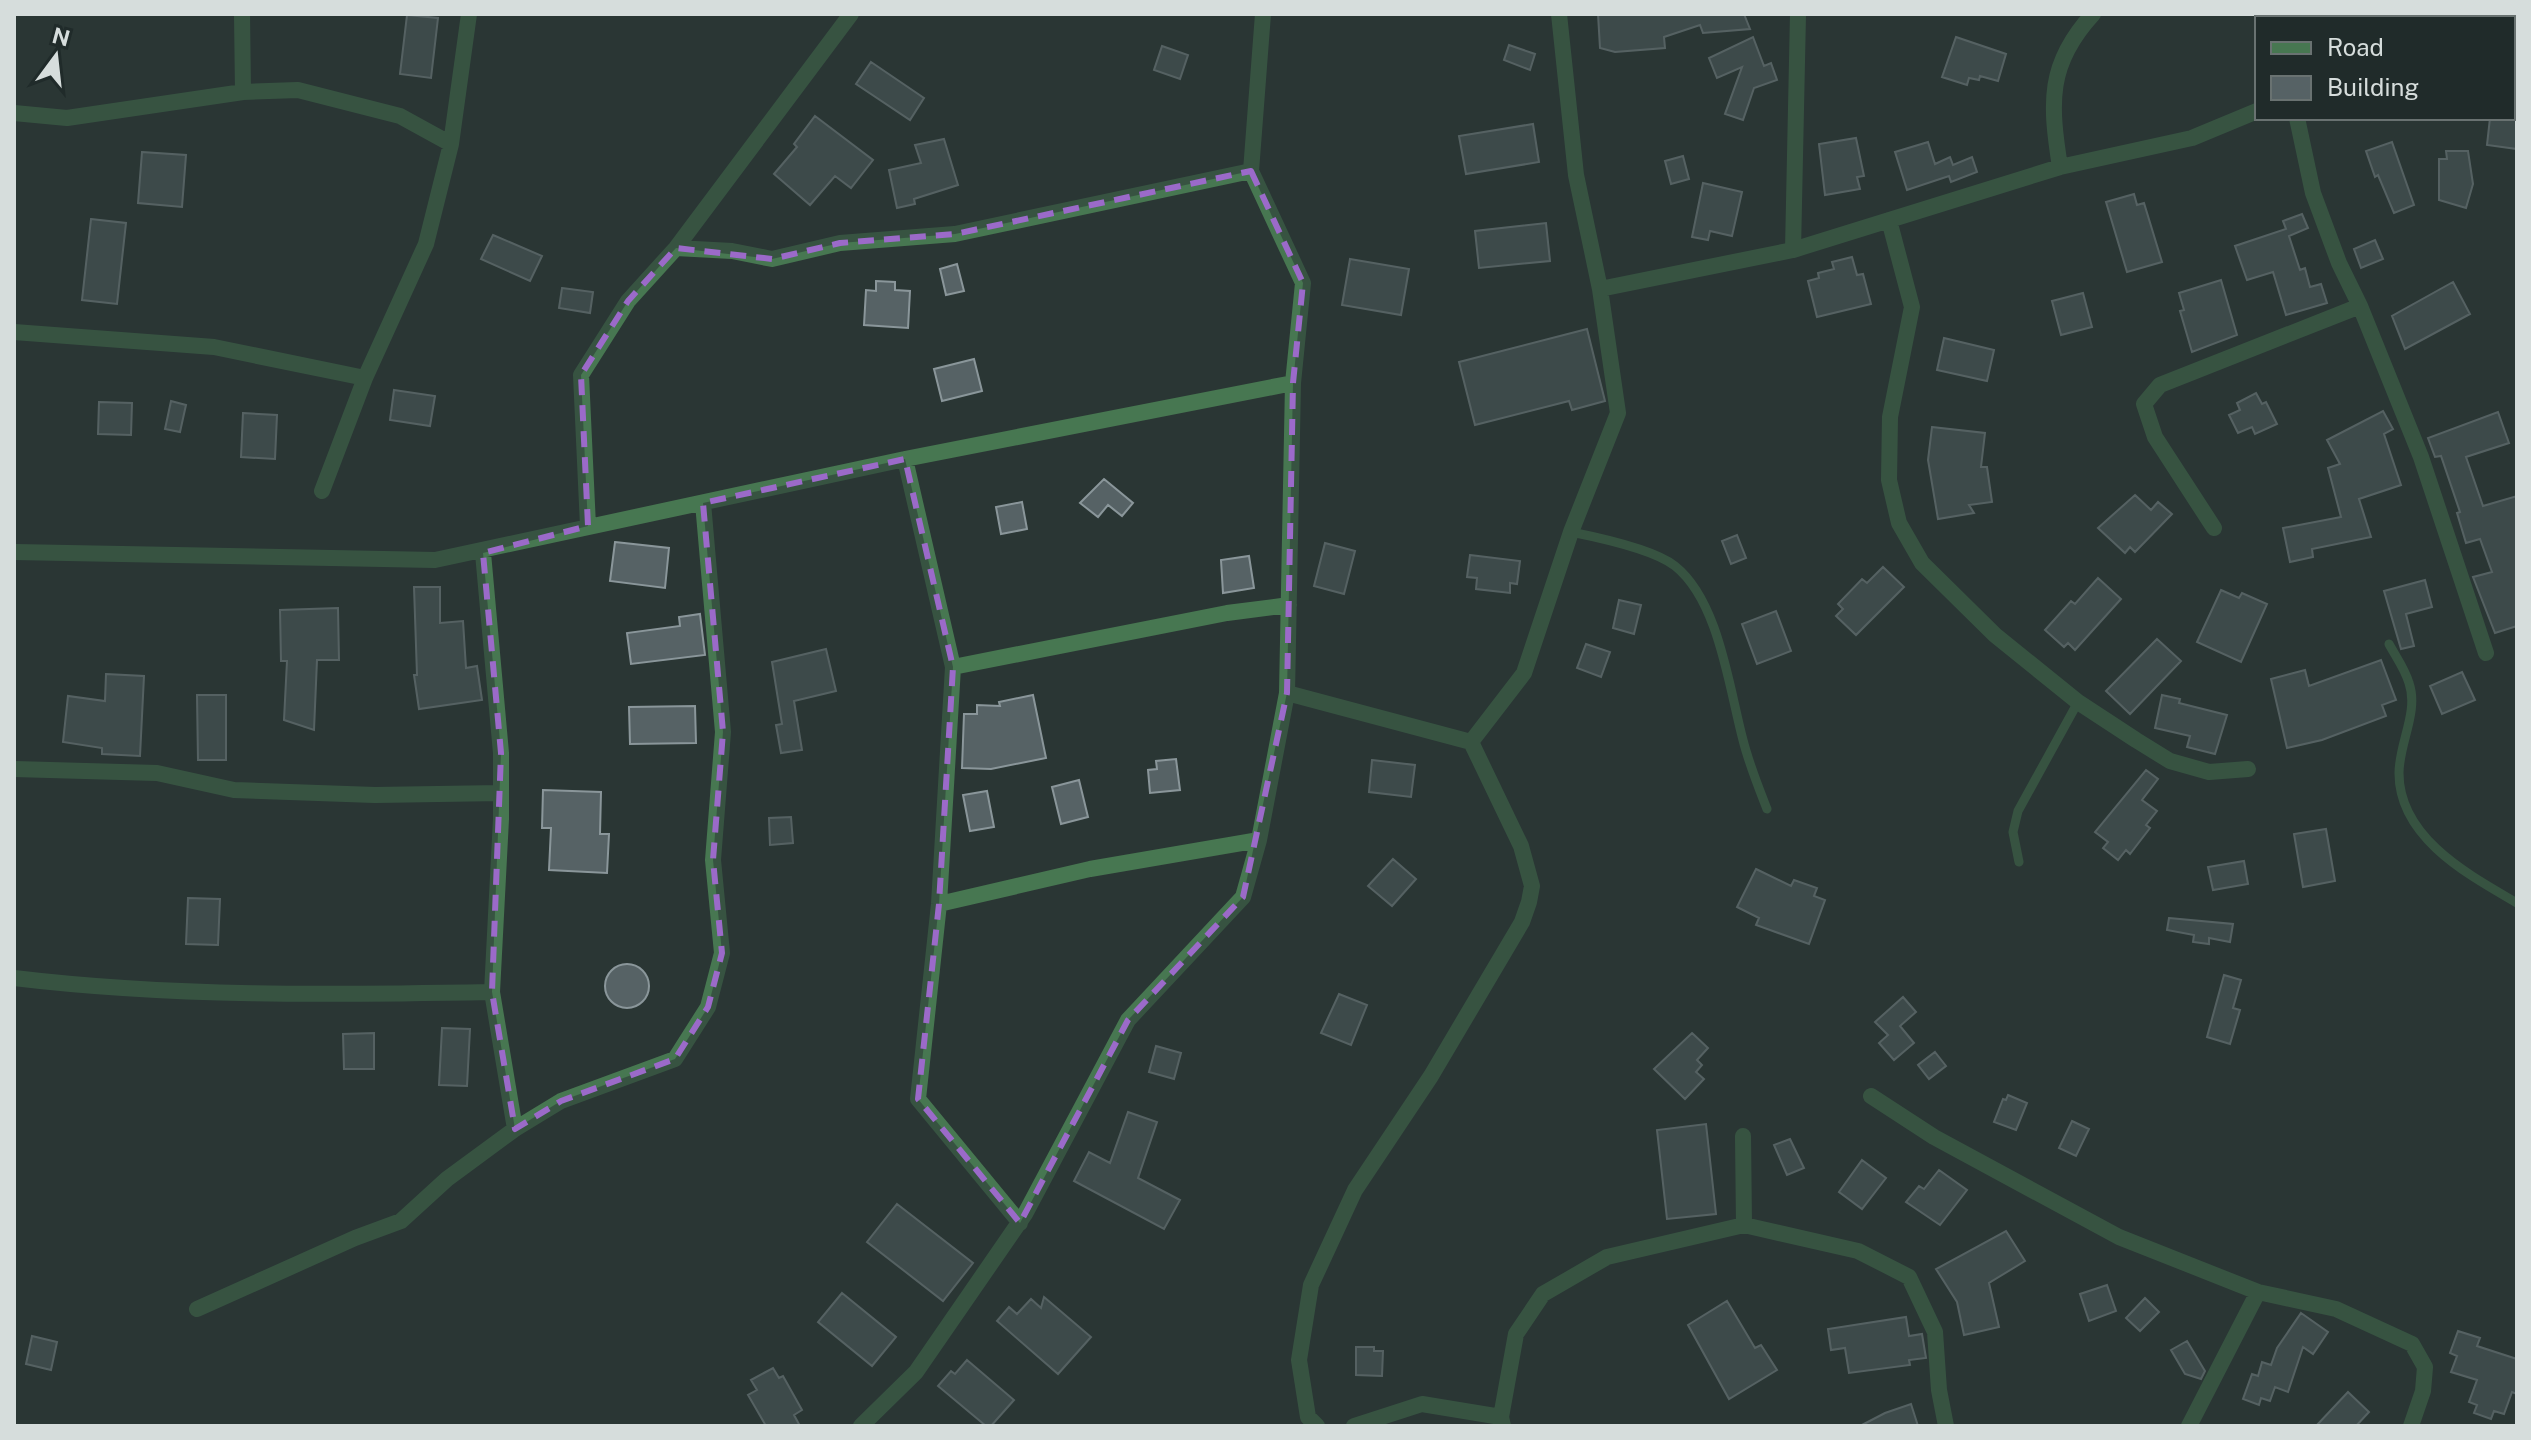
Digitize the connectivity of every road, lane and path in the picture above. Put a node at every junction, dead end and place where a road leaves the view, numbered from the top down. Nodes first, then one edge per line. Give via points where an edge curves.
1 (242, 14) edge
2 (469, 14) edge
3 (851, 14) edge
4 (1263, 14) edge
5 (1559, 14) edge
6 (1798, 14) edge
7 (2093, 14) edge
8 (243, 92) junction
9 (2255, 112) edge
10 (14, 113) edge
11 (2297, 120) edge
12 (451, 144) junction
13 (2060, 167) junction
14 (1251, 171) junction
15 (1889, 220) junction
16 (676, 248) junction
17 (1793, 250) junction
18 (1600, 289) junction
19 (2360, 306) junction
20 (14, 332) edge
21 (365, 378) junction
22 (1293, 383) junction
23 (905, 459) junction
24 (322, 491) dead end
25 (703, 503) junction
26 (588, 526) junction
27 (2214, 528) dead end
28 (1571, 532) junction
29 (14, 552) edge
30 (483, 553) junction
31 (1289, 605) junction
32 (2389, 644) dead end
33 (2486, 653) dead end
34 (953, 667) junction
35 (1287, 693) junction
36 (2078, 702) junction
37 (1471, 742) junction
38 (14, 769) edge
39 (2248, 769) dead end
40 (501, 793) junction
41 (1767, 809) dead end
42 (1259, 840) junction
43 (2019, 862) dead end
44 (2517, 903) edge
45 (939, 904) junction
46 (14, 978) edge
47 (492, 992) junction
48 (1871, 1096) dead end
49 (515, 1129) junction
50 (1743, 1136) dead end
51 (1020, 1223) junction
52 (1744, 1225) junction
53 (2258, 1292) junction
54 (197, 1309) dead end
55 (1502, 1421) edge
56 (861, 1426) edge
57 (1317, 1426) edge
58 (1354, 1426) edge
59 (1946, 1426) edge
60 (2189, 1426) edge
61 (2411, 1426) edge

1 - 8 street
2 - 12 street
3 - 16 street
4 - 14 street
5 - 18 street via 1576,175
6 - 17 street
7 - 13 street via 2056,71 2054,127
8 - 10 street via 67,118
8 - 12 street via 298,90 400,116
9 - 13 street via 2192,138
11 - 19 street via 2313,193
12 - 21 street via 426,244
13 - 15 street
14 - 16 street via 955,234 840,243 772,259
14 - 22 street via 1303,283
15 - 17 street
15 - 36 street via 1912,307 1890,417 1889,480 1899,523 1922,563 1995,635
16 - 26 street via 628,301 581,375
17 - 18 street
18 - 28 street via 1618,413
19 - 27 street via 2160,385 2144,404 2155,437
19 - 33 street via 2421,457
20 - 21 street via 214,347
21 - 24 street
22 - 23 street
22 - 31 street
23 - 25 street
23 - 34 street
25 - 26 street
25 - 49 street via 723,732 713,860 722,953 708,1007 675,1059 561,1101
26 - 30 street
28 - 37 street via 1524,673
28 - 41 lane via 1674,565 1700,594
29 - 30 street via 435,560
30 - 40 street
31 - 34 street
31 - 35 street
32 - 44 lane via 2411,696 2399,775 2407,808 2420,832 2444,856
34 - 45 street
35 - 37 street
35 - 42 street
36 - 39 street via 2170,761 2209,772
36 - 43 lane via 2018,811 2013,832
37 - 57 street via 1521,846 1532,886 1529,902 1431,1076 1355,1190 1311,1285 1299,1360 1308,1417
38 - 40 street via 157,773 234,790
40 - 47 street
42 - 45 street via 1090,869
42 - 51 street via 1243,897 1128,1020
45 - 51 street via 918,1099
46 - 47 street via 223,991
47 - 49 street
48 - 53 street via 1934,1137 2119,1237
49 - 54 street via 401,1221
50 - 52 street
51 - 56 street via 916,1372
52 - 55 street via 1607,1257 1543,1294 1516,1334
52 - 59 street via 1858,1251 1909,1277 1935,1332
53 - 60 street
53 - 61 street via 2336,1309 2412,1344 2425,1367
55 - 58 street via 1422,1404

